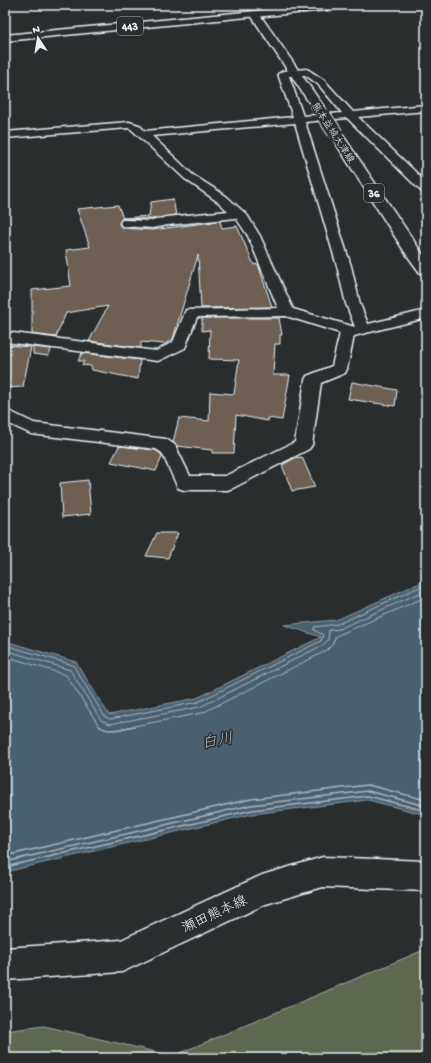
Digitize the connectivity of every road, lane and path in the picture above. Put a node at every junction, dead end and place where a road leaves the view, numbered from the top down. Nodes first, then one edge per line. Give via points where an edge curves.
1 (248, 5) edge
2 (347, 5) edge
3 (255, 14) junction
4 (5, 38) edge
5 (294, 73) junction
6 (426, 108) edge
7 (350, 115) junction
8 (300, 119) junction
9 (143, 134) junction
10 (5, 135) edge
11 (426, 189) edge
12 (237, 214) junction
13 (126, 224) dead end
14 (426, 270) edge
15 (287, 312) junction
16 (426, 314) edge
17 (356, 330) junction
18 (5, 337) edge
19 (5, 415) edge
20 (426, 876) edge
21 (5, 964) edge

1 - 3 main road, 熊本益城大津線
2 - 3 main road
3 - 4 main road, 443
3 - 5 main road, 熊本益城大津線 / 36
5 - 7 street via 307,72 320,82
5 - 8 street via 283,74
5 - 14 main road, 熊本益城大津線 / 36, bridge
6 - 7 street
7 - 8 street
7 - 11 street
8 - 9 street
8 - 17 street via 346,271 357,318
9 - 10 street via 135,127 129,126
9 - 12 street via 189,176 222,199
12 - 13 street via 158,224
12 - 15 street via 243,218 254,236
15 - 17 street
15 - 18 street via 191,313 180,346 158,356
16 - 17 street
17 - 19 street via 339,369 313,380 303,445 228,482 184,483 169,449 160,443 31,428
20 - 21 main road, 瀬田熊本線 via 323,872 262,890 122,956

